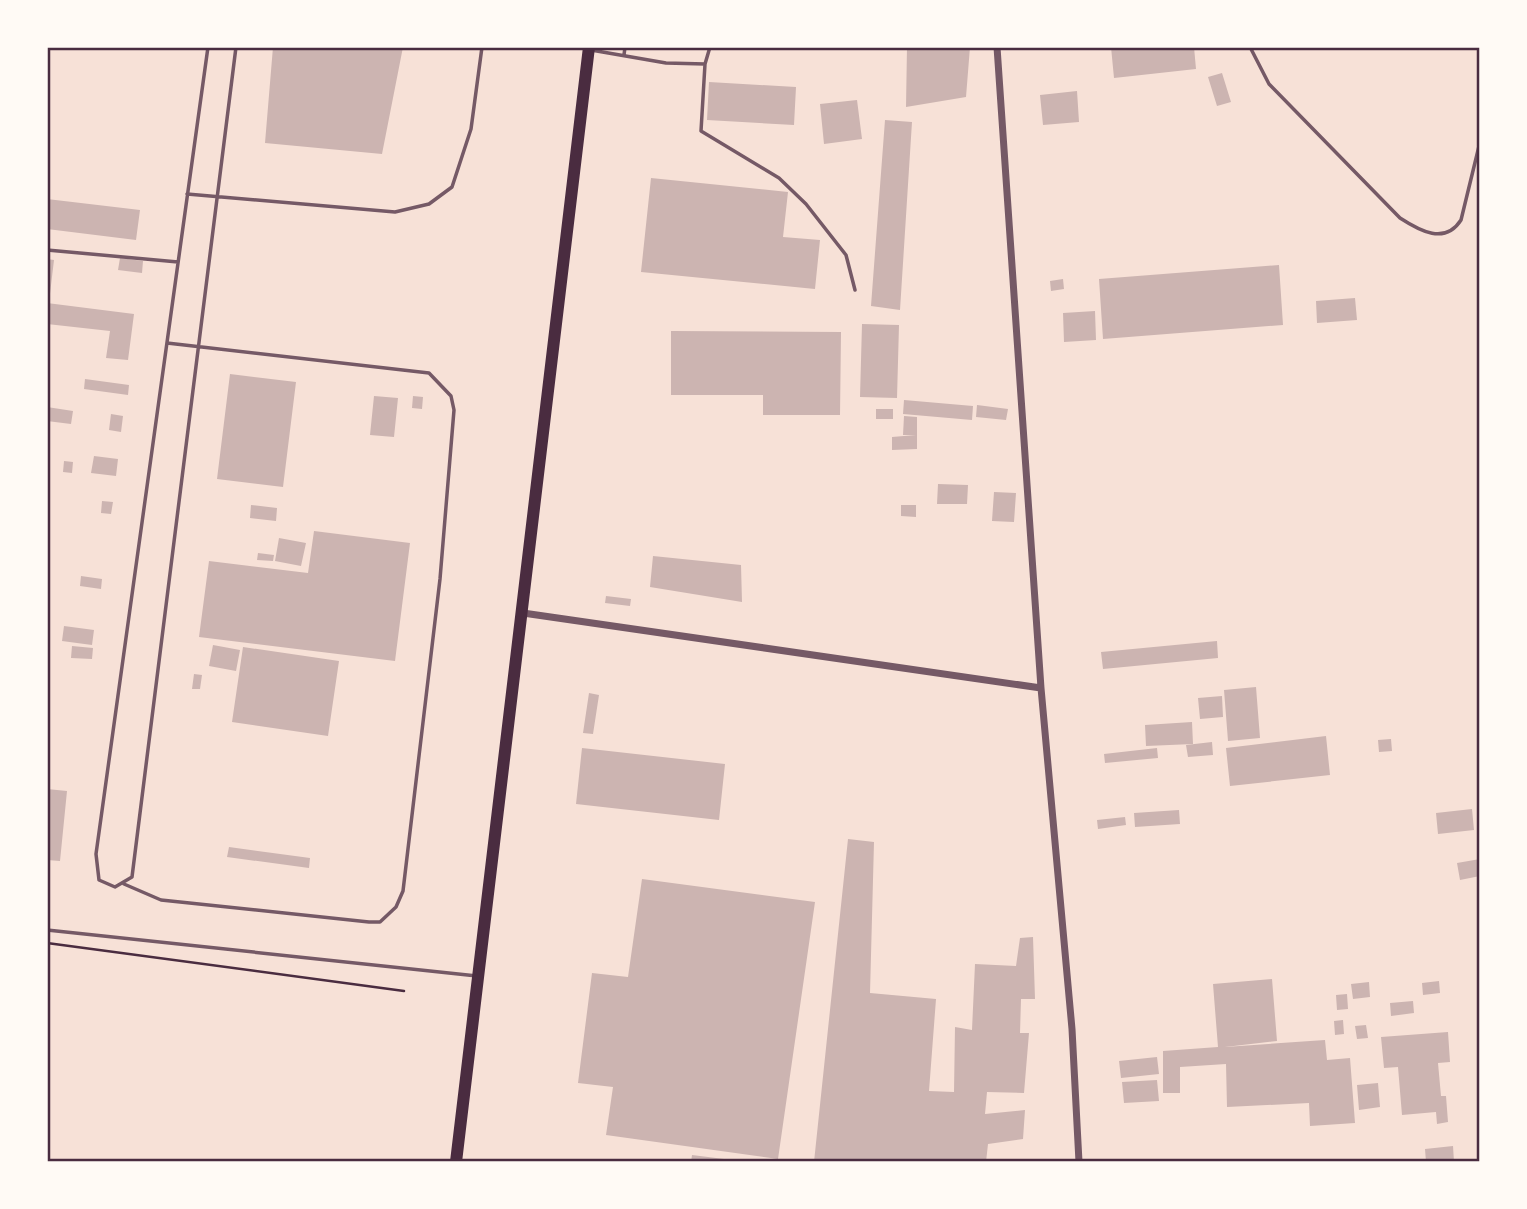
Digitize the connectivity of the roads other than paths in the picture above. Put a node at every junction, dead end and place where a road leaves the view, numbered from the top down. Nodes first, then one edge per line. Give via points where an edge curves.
1 (208, 47) edge
2 (236, 47) edge
3 (482, 47) edge
4 (625, 47) edge
5 (710, 47) edge
6 (997, 47) edge
7 (1250, 47) edge
8 (589, 48) edge
9 (624, 55) junction
10 (705, 64) junction
11 (1480, 142) edge
12 (187, 194) junction
13 (215, 198) junction
14 (47, 250) edge
15 (178, 262) junction
16 (855, 290) dead end
17 (166, 343) junction
18 (197, 347) junction
19 (523, 613) junction
20 (1041, 688) junction
21 (124, 884) junction
22 (47, 930) edge
23 (479, 977) junction
24 (456, 1162) edge
25 (1079, 1162) edge

1 - 12 lane
2 - 13 lane
3 - 13 lane via 471,129 452,187 429,204 395,212
4 - 9 lane
5 - 10 lane
6 - 20 street
7 - 11 lane via 1269,84 1286,103 1400,218 1420,232 1439,235 1457,227
8 - 9 lane
8 - 19 main road
9 - 10 lane
10 - 16 lane via 701,131 779,178 806,204 846,255
12 - 13 lane
12 - 15 lane
13 - 18 lane
14 - 15 lane
15 - 17 lane
17 - 18 lane
17 - 21 lane via 96,853 99,880 115,887
18 - 21 lane via 132,877
18 - 21 lane via 429,373 450,396 454,410 440,579 403,891 388,916 369,922 161,900
19 - 20 street
19 - 23 main road
20 - 25 street via 1072,1029
22 - 23 lane
23 - 24 main road

